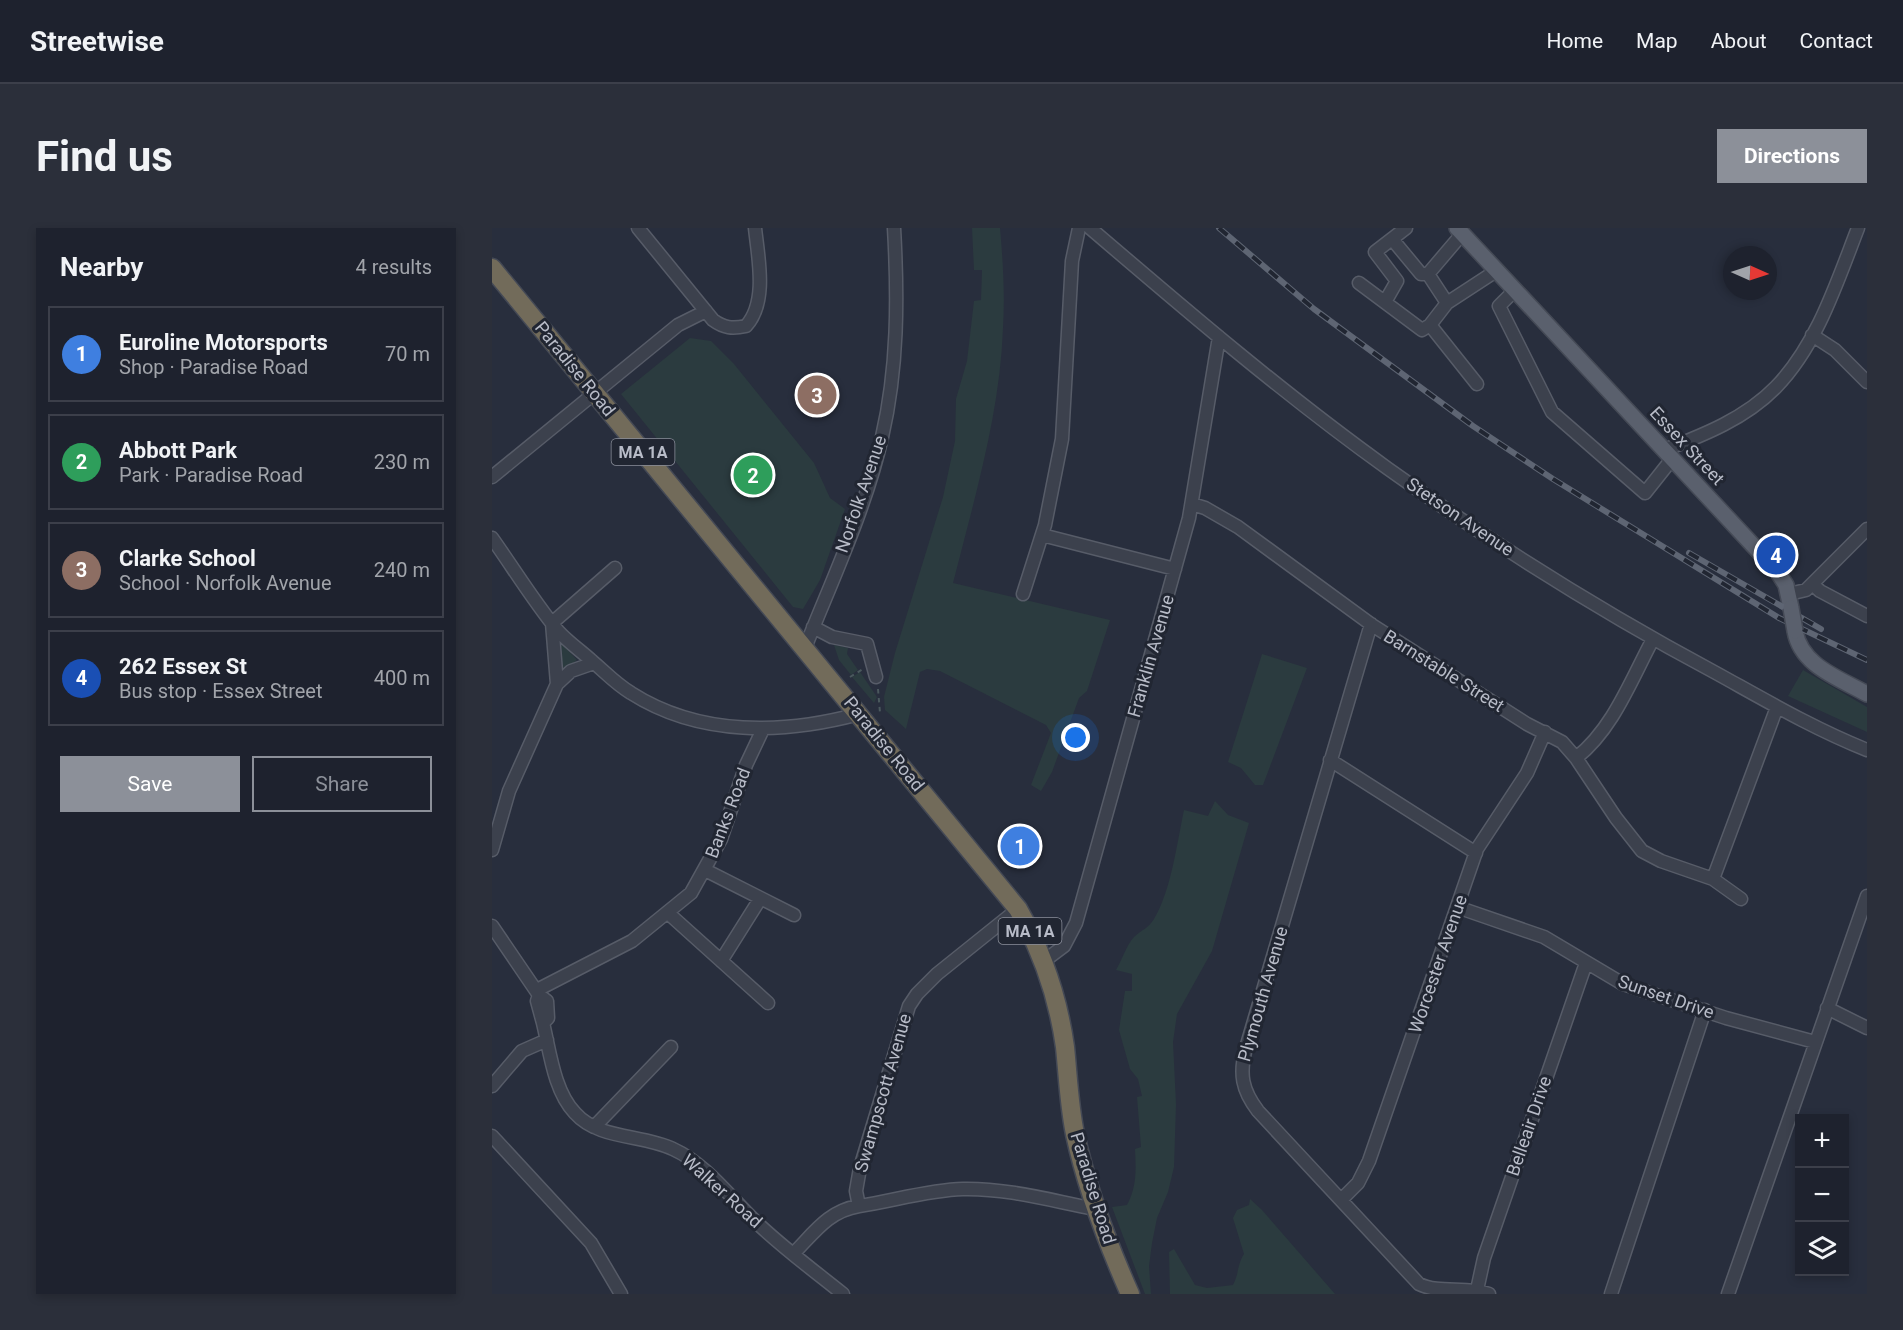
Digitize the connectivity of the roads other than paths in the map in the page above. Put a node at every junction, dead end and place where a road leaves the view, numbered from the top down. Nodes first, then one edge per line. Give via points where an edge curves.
1 (638, 228) edge
2 (755, 228) edge
3 (894, 228) edge
4 (1079, 228) edge
5 (1090, 228) edge
6 (1406, 228) edge
7 (1858, 228) edge
8 (1459, 231) edge
9 (1392, 239) junction
10 (492, 268) edge
11 (1496, 271) junction
12 (1428, 274) junction
13 (1359, 283) dead end
14 (1514, 291) junction
15 (1385, 302) junction
16 (1447, 303) junction
17 (705, 311) junction
18 (1430, 325) junction
19 (1812, 335) junction
20 (1219, 337) junction
21 (1867, 382) edge
22 (1477, 384) dead end
23 (596, 395) junction
24 (1668, 454) junction
25 (492, 477) edge
26 (1192, 504) junction
27 (1867, 529) edge
28 (1042, 535) junction
29 (492, 538) edge
30 (615, 568) dead end
31 (1175, 569) junction
32 (1812, 584) junction
33 (1023, 594) dead end
34 (1790, 601) junction
35 (1867, 616) edge
36 (552, 623) junction
37 (1371, 624) junction
38 (813, 627) junction
39 (1653, 639) junction
40 (805, 648) junction
41 (594, 663) junction
42 (876, 677) road end
43 (557, 684) junction
44 (1867, 694) edge
45 (1778, 707) junction
46 (859, 714) junction
47 (763, 729) junction
48 (1545, 732) junction
49 (1867, 750) edge
50 (1576, 758) junction
51 (1330, 760) junction
52 (492, 850) edge
53 (1476, 853) junction
54 (705, 870) junction
55 (1713, 879) junction
56 (1867, 896) edge
57 (760, 899) junction
58 (1741, 899) dead end
59 (1457, 907) junction
60 (1018, 909) junction
61 (668, 913) junction
62 (794, 915) dead end
63 (492, 926) edge
64 (721, 961) junction
65 (1044, 961) junction
66 (1586, 963) junction
67 (538, 992) junction
68 (768, 1003) dead end
69 (1827, 1008) junction
70 (1705, 1010) junction
71 (1867, 1028) edge
72 (547, 1040) junction
73 (1815, 1041) junction
74 (671, 1047) dead end
75 (492, 1086) edge
76 (594, 1126) junction
77 (492, 1136) edge
78 (1341, 1200) junction
79 (858, 1206) junction
80 (1096, 1209) junction
81 (793, 1254) junction
82 (1423, 1291) edge
83 (1483, 1292) edge
84 (621, 1294) edge
85 (843, 1294) edge
86 (1130, 1294) edge
87 (1611, 1294) edge
88 (1728, 1294) edge

1 - 17 street
2 - 17 street via 757,302 752,319 744,326 721,326
3 - 38 street, Norfolk Avenue via 896,329 882,437
4 - 28 street via 1072,261 1064,428
5 - 20 street, Stetson Avenue
6 - 9 street
7 - 19 street
8 - 11 main road, Essex Street
8 - 12 street
9 - 12 street via 1420,273
9 - 15 street via 1375,252 1397,281
10 - 23 highway, Paradise Road / MA 1A
11 - 14 main road, Essex Street
11 - 16 street
12 - 16 street
13 - 15 street
14 - 24 main road, Essex Street
14 - 24 street via 1498,306 1552,412 1645,493
15 - 18 street via 1422,330
16 - 18 street
17 - 23 street via 678,325
18 - 22 street
19 - 21 street via 1835,350
19 - 24 street via 1789,371 1763,398 1727,423
20 - 26 street, Franklin Avenue
20 - 39 street, Stetson Avenue via 1388,468
23 - 25 street
23 - 40 highway, Paradise Road / MA 1A
24 - 34 main road, Essex Street via 1777,572
26 - 31 street, Franklin Avenue
26 - 37 street, Barnstable Street via 1205,507 1238,527
27 - 32 street
28 - 31 street
28 - 33 street
29 - 36 street
30 - 36 street
31 - 65 street, Franklin Avenue via 1076,923 1064,946
32 - 34 street
32 - 35 street
34 - 44 main road, Essex Street, bridge via 1798,646 1808,659
36 - 41 street
36 - 43 street
37 - 48 street, Barnstable Street
37 - 51 street, Plymouth Avenue
38 - 40 street, Norfolk Avenue
38 - 42 street via 827,636 867,644
39 - 45 street, Stetson Avenue
39 - 50 street via 1609,721
40 - 46 highway, Paradise Road / MA 1A
41 - 43 street via 571,670
41 - 47 street via 632,694 665,710 715,725
43 - 52 street via 509,791
45 - 49 street, Stetson Avenue
45 - 55 street
46 - 47 street via 812,726
46 - 60 highway, Paradise Road / MA 1A
47 - 54 street, Banks Road via 746,765 721,839
48 - 50 street, Barnstable Street via 1562,742
48 - 53 street, Worcester Avenue via 1527,773
50 - 55 street, Barnstable Street via 1642,851
51 - 53 street
51 - 78 street, Plymouth Avenue via 1241,1073 1244,1092 1258,1111
53 - 59 street, Worcester Avenue
54 - 57 street
54 - 61 street, Banks Road via 691,893
55 - 58 street, Barnstable Street
56 - 69 street
57 - 62 street
57 - 64 street
59 - 66 street, Sunset Drive via 1544,937
59 - 78 street, Worcester Avenue via 1369,1161 1358,1183
60 - 65 highway, Paradise Road / MA 1A
60 - 79 street, Swampscott Avenue via 938,974 909,1006 860,1168
61 - 64 street
61 - 67 street, Banks Road via 632,941
63 - 67 street, Walker Road
64 - 68 street
65 - 80 highway, Paradise Road / MA 1A via 1060,1019 1075,1131
66 - 70 street, Sunset Drive via 1623,984
66 - 83 street, Belleair Drive via 1484,1258
67 - 72 street, Walker Road
69 - 71 street
69 - 73 street
70 - 73 street, Sunset Drive
70 - 87 street
72 - 75 street via 522,1050
72 - 76 street, Walker Road via 568,1105
73 - 88 street
74 - 76 street
76 - 81 street, Walker Road via 657,1143 689,1157
77 - 84 street via 591,1243
78 - 82 street, Plymouth Avenue
79 - 80 street via 976,1189
79 - 81 street via 839,1211 823,1222
80 - 86 highway, Paradise Road / MA 1A
81 - 85 street, Walker Road
82 - 83 street, Plymouth Avenue

